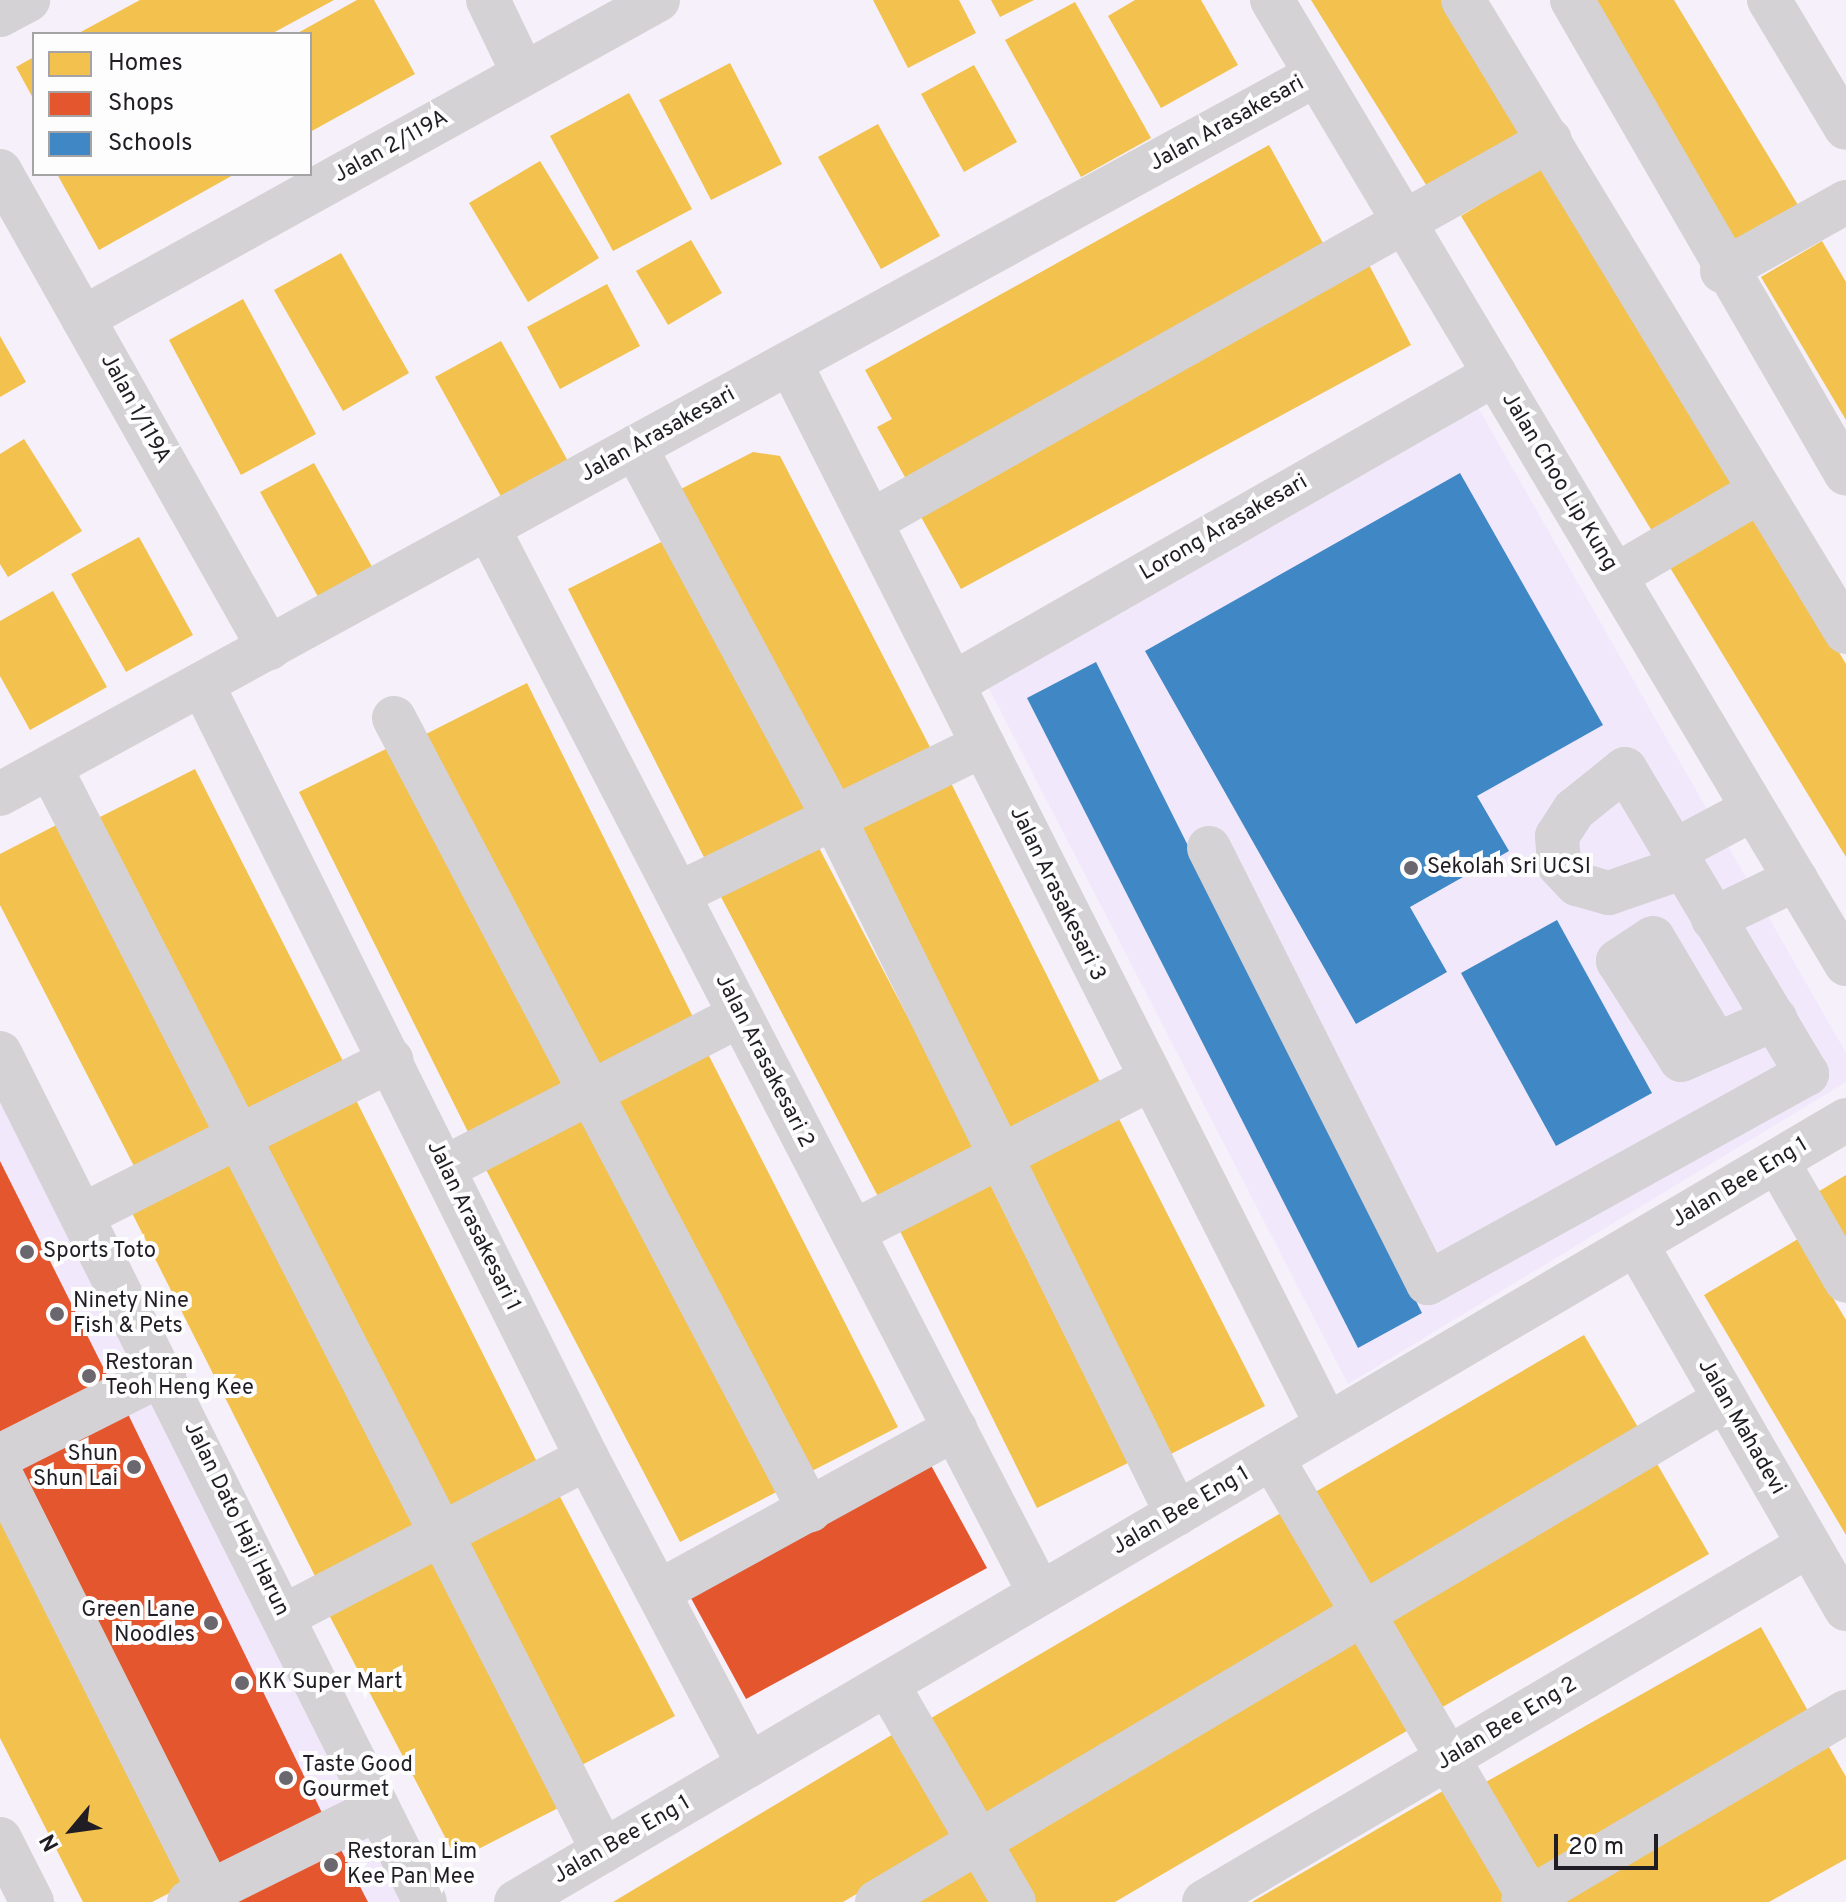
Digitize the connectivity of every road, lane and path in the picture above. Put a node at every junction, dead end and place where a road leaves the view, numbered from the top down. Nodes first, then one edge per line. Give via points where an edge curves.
1 (28, 0) edge
2 (488, 0) edge
3 (658, 0) edge
4 (1272, 0) edge
5 (1463, 0) edge
6 (1572, 0) edge
7 (1769, 0) edge
8 (0, 15) edge
9 (523, 73) junction
10 (1316, 75) junction
11 (1844, 120) edge
12 (1550, 140) junction
13 (0, 171) edge
14 (1846, 202) edge
15 (1406, 226) junction
16 (1722, 271) junction
17 (83, 318) junction
18 (790, 363) junction
19 (1495, 374) junction
20 (635, 447) junction
21 (1846, 474) edge
22 (1758, 492) junction
23 (875, 519) junction
24 (488, 528) junction
25 (1615, 576) junction
26 (1846, 632) edge
27 (269, 648) junction
28 (954, 683) junction
29 (202, 684) junction
30 (394, 718) dead end
31 (983, 745) junction
32 (50, 767) junction
33 (0, 794) edge
34 (1753, 809) junction
35 (834, 818) junction
36 (1209, 848) dead end
37 (1796, 879) junction
38 (680, 893) junction
39 (1713, 919) junction
40 (1842, 949) edge
41 (739, 1016) junction
42 (1775, 1019) junction
43 (1716, 1044) dead end
44 (0, 1053) edge
45 (391, 1060) junction
46 (1149, 1080) junction
47 (591, 1093) junction
48 (1846, 1120) edge
49 (240, 1138) junction
50 (998, 1156) junction
51 (1777, 1161) junction
52 (444, 1168) junction
53 (85, 1214) junction
54 (853, 1232) junction
55 (1636, 1244) junction
56 (1846, 1281) edge
57 (164, 1373) junction
58 (1725, 1399) junction
59 (1327, 1425) junction
60 (955, 1429) junction
61 (0, 1456) edge
62 (587, 1458) junction
63 (1272, 1458) junction
64 (0, 1473) edge
65 (810, 1511) junction
66 (1177, 1514) junction
67 (440, 1535) junction
68 (1809, 1545) junction
69 (660, 1591) junction
70 (1040, 1594) junction
71 (1846, 1609) edge
72 (1363, 1614) junction
73 (284, 1616) junction
74 (887, 1684) junction
75 (1846, 1712) edge
76 (1448, 1758) junction
77 (749, 1765) junction
78 (378, 1808) junction
79 (0, 1839) edge
80 (979, 1842) junction
81 (603, 1851) junction
82 (205, 1898) edge
83 (1528, 1901) edge
84 (32, 1902) edge
85 (425, 1902) edge
86 (516, 1902) edge
87 (877, 1902) edge
88 (1014, 1902) edge
89 (1204, 1902) edge

1 - 8 street
2 - 9 street
3 - 9 street, Jalan 2/119A
4 - 10 street, Jalan Choo Lip Kung
5 - 12 street
6 - 16 street
7 - 11 street
9 - 17 street, Jalan 2/119A
10 - 15 street, Jalan Choo Lip Kung
10 - 18 street, Jalan Arasakesari
12 - 15 street
12 - 22 street
13 - 17 street, Jalan 1/119A
14 - 16 street
15 - 19 street, Jalan Choo Lip Kung
15 - 23 street
16 - 21 street
17 - 27 street, Jalan 1/119A
18 - 20 street, Jalan Arasakesari
18 - 23 street, Jalan Arasakesari 3
19 - 25 street, Jalan Choo Lip Kung
19 - 28 street, Lorong Arasakesari
20 - 24 street, Jalan Arasakesari
20 - 35 street
22 - 25 street
22 - 26 street
23 - 28 street, Jalan Arasakesari 3
24 - 27 street, Jalan Arasakesari
24 - 38 street, Jalan Arasakesari 2
25 - 34 street, Jalan Choo Lip Kung
27 - 29 street, Jalan Arasakesari
28 - 31 street, Jalan Arasakesari 3
29 - 32 street, Jalan Arasakesari
29 - 45 street, Jalan Arasakesari 1
30 - 47 street
31 - 35 street
31 - 46 street, Jalan Arasakesari 3
32 - 33 street, Jalan Arasakesari
32 - 49 street
34 - 37 street, Jalan Choo Lip Kung
34 - 39 street via 1679,859
35 - 38 street
35 - 50 street
36 - 42 street via 1428,1283 1807,1074
37 - 39 street
37 - 40 street, Jalan Choo Lip Kung
38 - 41 street, Jalan Arasakesari 2
39 - 42 street
41 - 47 street
41 - 54 street, Jalan Arasakesari 2
42 - 43 street
44 - 53 street, Jalan Dato Haji Harun
45 - 49 street
45 - 52 street, Jalan Arasakesari 1
46 - 50 street
46 - 59 street, Jalan Arasakesari 3
47 - 52 street
47 - 65 street
48 - 51 street, Jalan Bee Eng 1
49 - 53 street
49 - 67 street
50 - 54 street
50 - 66 street
51 - 55 street, Jalan Bee Eng 1
51 - 56 street
52 - 62 street, Jalan Arasakesari 1
53 - 57 street, Jalan Dato Haji Harun
54 - 60 street, Jalan Arasakesari 2
55 - 58 street, Jalan Mahadevi
55 - 59 street, Jalan Bee Eng 1
57 - 61 street
57 - 73 street, Jalan Dato Haji Harun
58 - 68 street, Jalan Mahadevi
58 - 72 street
59 - 63 street, Jalan Bee Eng 1
60 - 65 street
60 - 70 street, Jalan Arasakesari 2
62 - 67 street
62 - 69 street, Jalan Arasakesari 1
63 - 66 street, Jalan Bee Eng 1
63 - 72 street
64 - 82 street
65 - 69 street
66 - 70 street, Jalan Bee Eng 1
67 - 73 street
67 - 81 street
68 - 71 street, Jalan Mahadevi
68 - 76 street, Jalan Bee Eng 2
69 - 77 street, Jalan Arasakesari 1
70 - 74 street, Jalan Bee Eng 1
72 - 76 street
72 - 80 street
73 - 78 street, Jalan Dato Haji Harun
74 - 77 street, Jalan Bee Eng 1
74 - 80 street
75 - 83 street
76 - 83 street
76 - 89 street, Jalan Bee Eng 2
77 - 81 street, Jalan Bee Eng 1
78 - 82 street
78 - 85 street, Jalan Dato Haji Harun
79 - 84 street
80 - 87 street
80 - 88 street
81 - 86 street, Jalan Bee Eng 1

